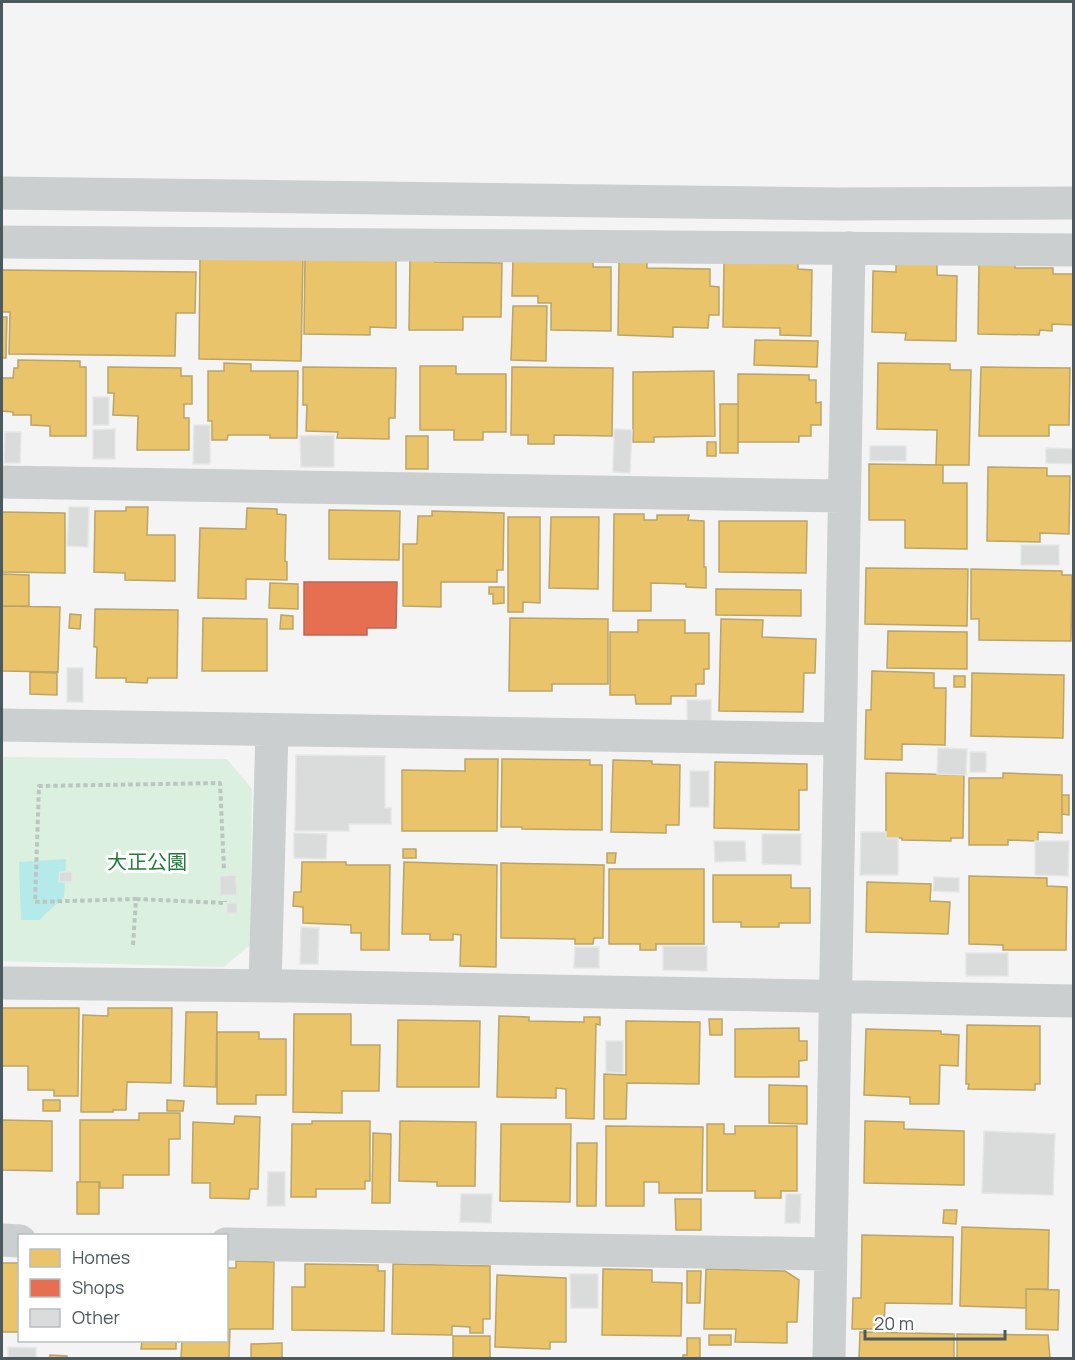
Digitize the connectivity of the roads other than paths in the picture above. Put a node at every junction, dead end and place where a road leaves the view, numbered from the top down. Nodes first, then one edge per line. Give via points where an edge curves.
1 (2, 193) edge
2 (1074, 202) edge
3 (2, 242) edge
4 (849, 248) junction
5 (1074, 250) edge
6 (2, 483) edge
7 (843, 496) junction
8 (2, 725) edge
9 (272, 730) junction
10 (839, 739) junction
11 (2, 983) edge
12 (265, 986) junction
13 (834, 996) junction
14 (1074, 1001) edge
15 (2, 1240) edge
16 (18, 1241) edge
17 (228, 1244) edge
18 (830, 1254) junction
19 (829, 1359) edge

1 - 2 street via 839,204
3 - 4 street
4 - 5 street
4 - 7 street
6 - 7 street
7 - 10 street
8 - 9 street
9 - 10 street
9 - 12 street
10 - 13 street
11 - 12 street
12 - 13 street
13 - 14 street
13 - 18 street
15 - 16 street
17 - 18 street
18 - 19 street

